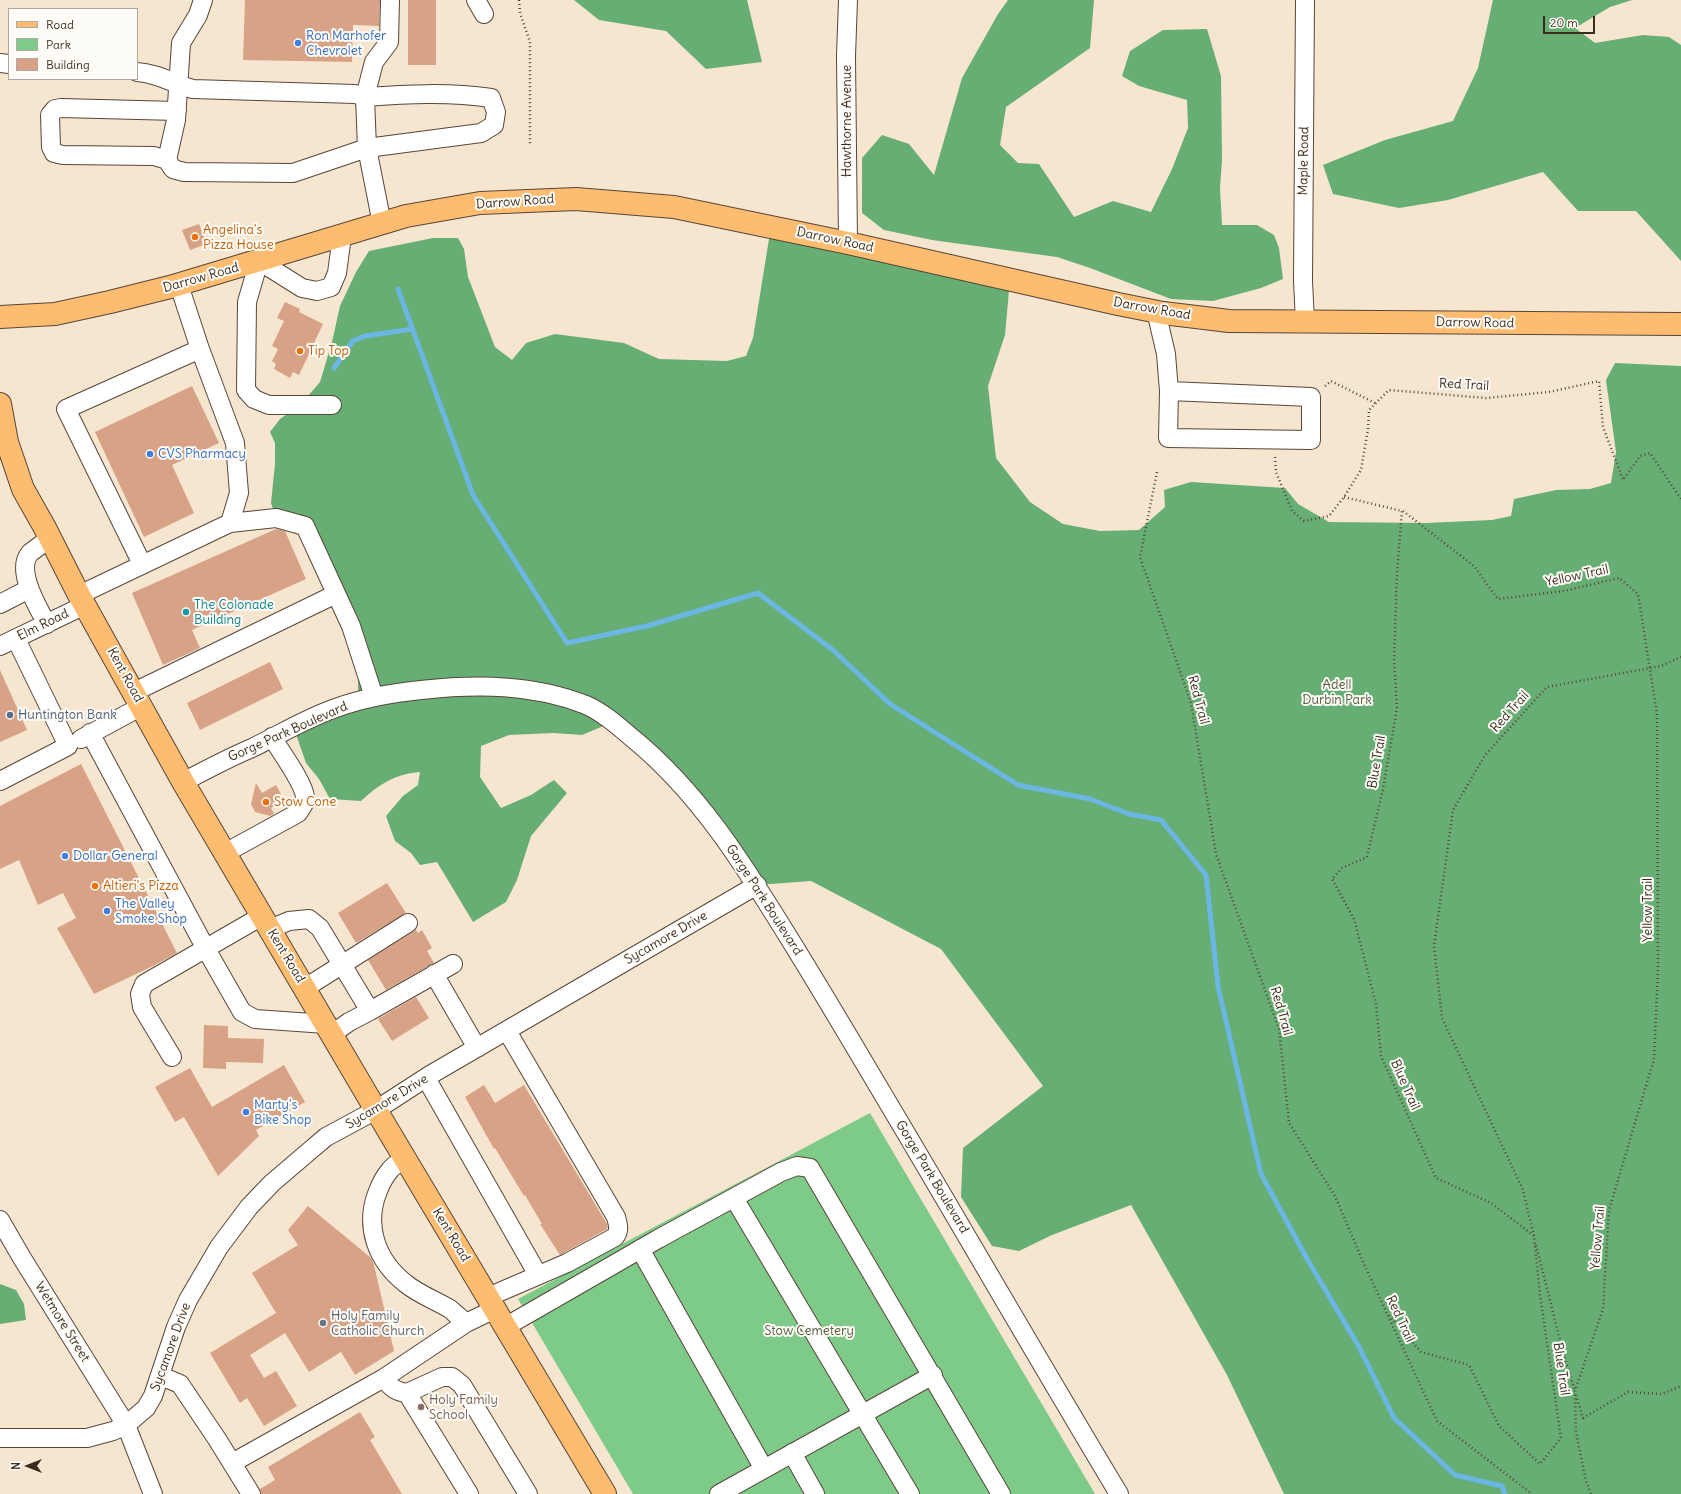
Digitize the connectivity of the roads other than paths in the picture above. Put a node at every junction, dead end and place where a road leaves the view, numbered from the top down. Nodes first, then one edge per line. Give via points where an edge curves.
1 (202, 0) edge
2 (390, 0) edge
3 (848, 0) edge
4 (1304, 0) edge
5 (138, 72) edge
6 (178, 85) junction
7 (366, 97) junction
8 (177, 111) junction
9 (367, 148) junction
10 (167, 160) junction
11 (382, 224) junction
12 (342, 236) junction
13 (848, 243) junction
14 (259, 261) junction
15 (179, 285) junction
16 (1156, 312) junction
17 (0, 317) edge
18 (1305, 321) junction
19 (1681, 324) edge
20 (200, 350) junction
21 (1169, 391) junction
22 (332, 405) dead end
23 (1, 412) edge
24 (3, 443) edge
25 (230, 523) junction
26 (50, 538) junction
27 (142, 564) junction
28 (29, 589) junction
29 (336, 594) junction
30 (82, 600) junction
31 (0, 604) edge
32 (47, 624) junction
33 (8, 642) edge
34 (374, 697) junction
35 (138, 699) junction
36 (90, 733) junction
37 (272, 737) junction
38 (68, 746) junction
39 (0, 781) edge
40 (183, 782) junction
41 (225, 853) junction
42 (757, 886) junction
43 (266, 923) junction
44 (408, 923) dead end
45 (206, 949) junction
46 (341, 964) junction
47 (452, 964) dead end
48 (434, 974) junction
49 (305, 988) junction
50 (370, 1011) junction
51 (329, 1029) junction
52 (507, 1030) junction
53 (477, 1048) junction
54 (172, 1057) dead end
55 (426, 1078) junction
56 (376, 1110) junction
57 (405, 1158) junction
58 (734, 1198) junction
59 (0, 1220) edge
60 (640, 1249) junction
61 (538, 1275) junction
62 (496, 1311) junction
63 (466, 1324) junction
64 (933, 1375) junction
65 (161, 1376) junction
66 (384, 1378) junction
67 (407, 1392) junction
68 (862, 1414) junction
69 (126, 1425) junction
70 (0, 1438) edge
71 (792, 1453) junction
72 (232, 1463) junction
73 (764, 1469) junction
74 (154, 1494) edge
75 (251, 1494) edge
76 (469, 1494) edge
77 (528, 1494) edge
78 (605, 1494) edge
79 (719, 1494) edge
80 (815, 1494) edge
81 (910, 1494) edge
82 (1001, 1494) edge
83 (1119, 1494) edge

1 - 6 street via 198,15 181,43
2 - 7 street via 389,42 374,62
3 - 13 street, Hawthorne Avenue
4 - 18 street, Maple Road
5 - 6 street via 150,73
6 - 7 street via 193,89 355,94
6 - 8 street
7 - 9 street
7 - 9 street via 401,94 469,95 491,98 496,112 494,125 481,133
8 - 10 street
8 - 10 street via 62,108 55,109 50,115 51,147 54,153 154,156
9 - 10 street via 293,173 184,172 173,169
9 - 11 street
11 - 12 main road, Darrow Road
11 - 13 main road, Darrow Road via 406,216 480,203 576,199 674,207
12 - 14 main road, Darrow Road
12 - 14 street via 337,273 331,287 317,291 302,288
13 - 16 main road, Darrow Road
14 - 15 main road, Darrow Road
14 - 22 street via 246,302 246,390 254,399 269,405
15 - 17 main road, Darrow Road via 55,314
15 - 20 street
16 - 18 main road, Darrow Road via 1229,321
16 - 21 street via 1166,354
18 - 19 main road, Darrow Road
20 - 25 street via 235,443 239,493
20 - 27 street via 66,409
21 - 21 street via 1168,438 1311,440 1310,397
23 - 24 main road, Kent Road
24 - 26 main road, Kent Road via 23,489
25 - 27 street, Elm Road
25 - 29 street, Elm Road via 276,518 305,526
26 - 28 street via 29,554 25,567
26 - 30 main road, Kent Road
27 - 30 street, Elm Road
28 - 31 street
28 - 32 street
29 - 34 street via 351,626
29 - 35 street
30 - 32 street, Elm Road
30 - 35 main road, Kent Road
32 - 33 street, Elm Road
33 - 38 street via 35,677
34 - 37 street, Gorge Park Boulevard via 332,709
34 - 42 street, Gorge Park Boulevard via 452,686 492,685 559,696 586,705 639,743 692,798 719,830
35 - 36 street
35 - 40 main road, Kent Road
36 - 38 street
36 - 45 street
37 - 40 street, Gorge Park Boulevard
37 - 41 street via 303,787 303,807 298,813
38 - 39 street
40 - 41 main road, Kent Road
41 - 43 main road, Kent Road
42 - 52 street, Sycamore Drive
42 - 83 street, Gorge Park Boulevard
43 - 45 street
43 - 46 street via 309,919 320,928
43 - 49 main road, Kent Road
44 - 46 street
45 - 51 street via 242,1012 248,1016
45 - 54 street via 144,984 140,994 142,1007
46 - 49 street
46 - 50 street
47 - 48 street
48 - 50 street
48 - 53 street
49 - 51 main road, Kent Road
50 - 51 street
51 - 56 main road, Kent Road
52 - 53 street, Sycamore Drive
52 - 61 street via 619,1226 615,1237 568,1263
53 - 55 street, Sycamore Drive
55 - 56 street, Sycamore Drive
55 - 61 street
56 - 57 main road, Kent Road
56 - 65 street, Sycamore Drive via 326,1137 272,1183 238,1220 188,1300 176,1327
57 - 62 main road, Kent Road
57 - 63 street via 391,1169 383,1180 373,1204 371,1223 374,1239 382,1257 404,1283 450,1309
58 - 60 street
58 - 64 street via 781,1172 797,1166 810,1168
58 - 68 street
59 - 69 street, Wetmore Street
60 - 62 street
60 - 73 street
61 - 62 street
62 - 63 street
62 - 78 main road, Kent Road
63 - 66 street
64 - 68 street
64 - 82 street
65 - 69 street, Sycamore Drive via 146,1408
65 - 72 street via 180,1384
66 - 67 street via 393,1389
66 - 72 street
67 - 76 street
67 - 77 street via 442,1377 452,1377 462,1385
68 - 71 street
68 - 81 street
69 - 70 street, Sycamore Drive via 87,1438
69 - 74 street, Wetmore Street
71 - 73 street
71 - 80 street
72 - 75 street
73 - 79 street

